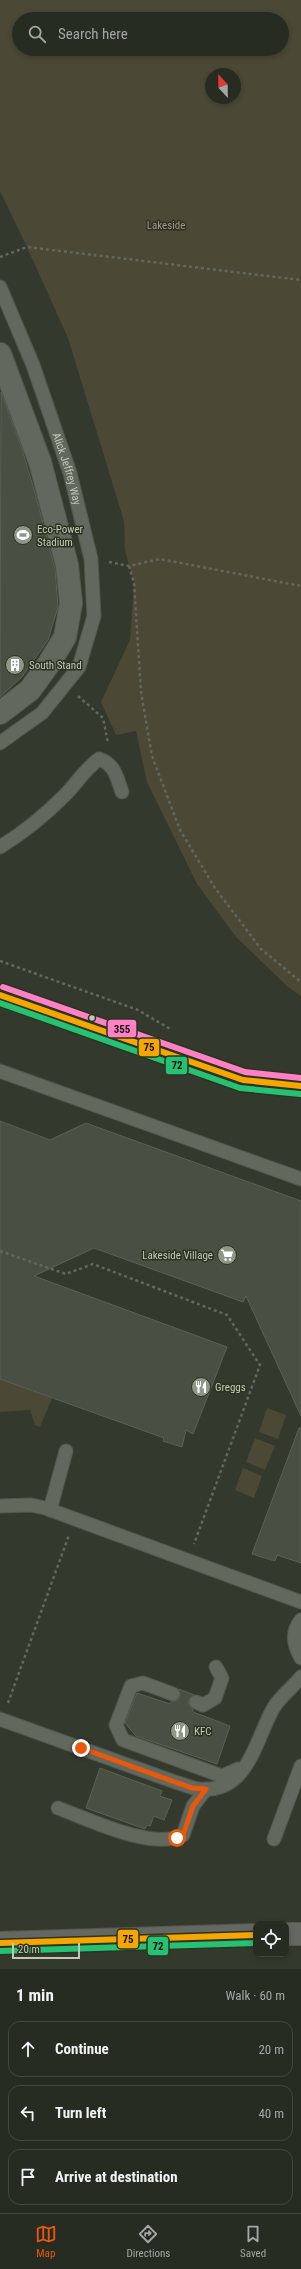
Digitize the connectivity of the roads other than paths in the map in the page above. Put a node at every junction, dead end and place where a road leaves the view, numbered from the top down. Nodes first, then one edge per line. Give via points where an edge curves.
1 (0, 287) edge
2 (0, 354) edge
3 (0, 713) edge
4 (0, 743) edge
5 (122, 792) dead end
6 (0, 847) edge
7 (0, 994) edge
8 (0, 1071) edge
9 (301, 1086) edge
10 (301, 1179) edge
11 (66, 1451) dead end
12 (0, 1506) edge
13 (50, 1510) junction
14 (301, 1602) edge
15 (301, 1620) edge
16 (301, 1658) edge
17 (216, 1667) dead end
18 (301, 1677) edge
19 (173, 1694) dead end
20 (196, 1702) dead end
21 (0, 1719) edge
22 (247, 1765) junction
23 (301, 1766) edge
24 (206, 1789) junction
25 (58, 1808) dead end
26 (274, 1839) dead end
27 (289, 1934) edge
28 (301, 1934) edge
29 (253, 1935) edge
30 (0, 1943) edge

1 - 4 lane, Alick Jeffrey Way via 33,365 70,473 91,559 94,616 79,667 42,713
2 - 3 street via 40,462 67,565 71,603 65,637 48,666 30,690
5 - 6 lane via 113,768 107,762 99,760 90,766 66,794
7 - 9 street via 243,1080
8 - 10 lane
11 - 13 lane
12 - 13 lane via 31,1506
13 - 14 lane
15 - 16 lane via 294,1643
17 - 20 lane via 222,1678 215,1698 203,1705
18 - 22 lane via 274,1707
19 - 22 lane via 143,1683 131,1686 116,1724 123,1740 222,1776
21 - 24 lane via 192,1788
22 - 24 lane via 230,1781 219,1787
23 - 26 lane
24 - 25 lane via 193,1806 183,1835 177,1838 140,1838
27 - 28 highway
29 - 30 highway

